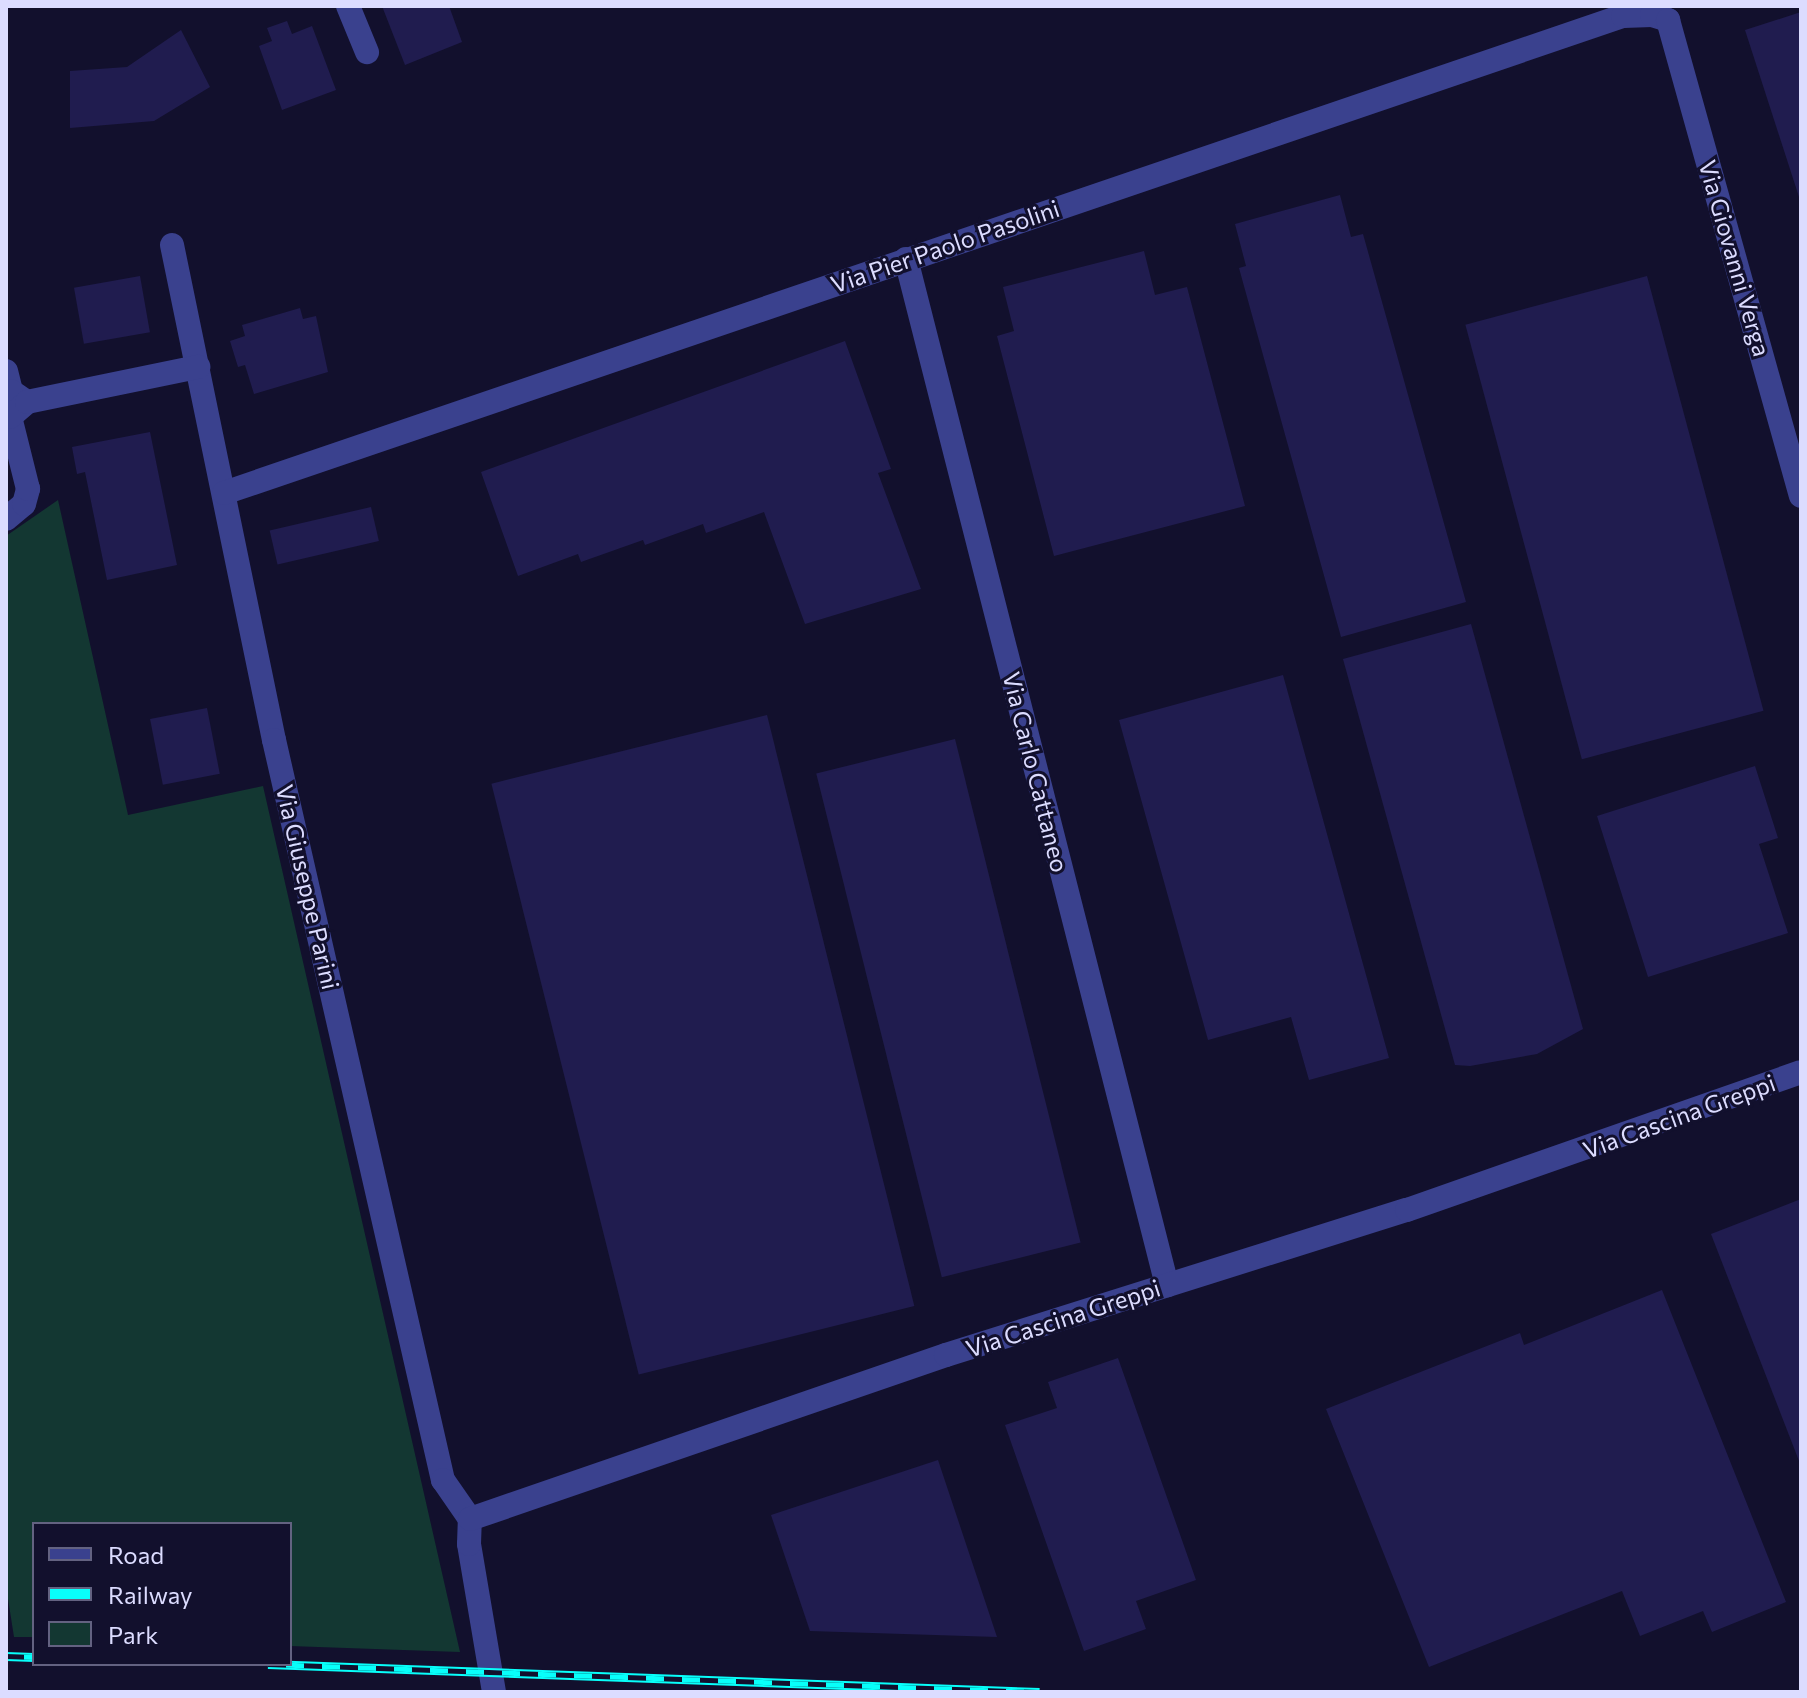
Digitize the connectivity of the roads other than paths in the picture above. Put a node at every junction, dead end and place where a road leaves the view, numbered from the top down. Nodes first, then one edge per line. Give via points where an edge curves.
1 (348, 6) edge
2 (1668, 20) joint
3 (367, 52) dead end
4 (172, 245) dead end
5 (906, 259) junction
6 (198, 367) junction
7 (6, 371) edge
8 (27, 402) junction
9 (224, 493) junction
10 (1801, 496) edge
11 (6, 519) edge
12 (1801, 1072) edge
13 (1167, 1285) junction
14 (470, 1519) junction
15 (492, 1680) edge

1 - 3 street
2 - 5 street, Via Pier Paolo Pasolini via 1623,16
2 - 10 street, Via Giovanni Verga
4 - 6 street, Via Giuseppe Parini
5 - 9 street, Via Pier Paolo Pasolini
5 - 13 street, Via Carlo Cattaneo
6 - 8 street
6 - 9 street, Via Giuseppe Parini
7 - 8 street via 11,391
8 - 11 street via 10,417 28,489 24,504
9 - 14 street, Via Giuseppe Parini via 274,740 443,1480
12 - 13 street, Via Cascina Greppi via 1422,1206
13 - 14 street, Via Cascina Greppi via 746,1422
14 - 15 street via 469,1544

